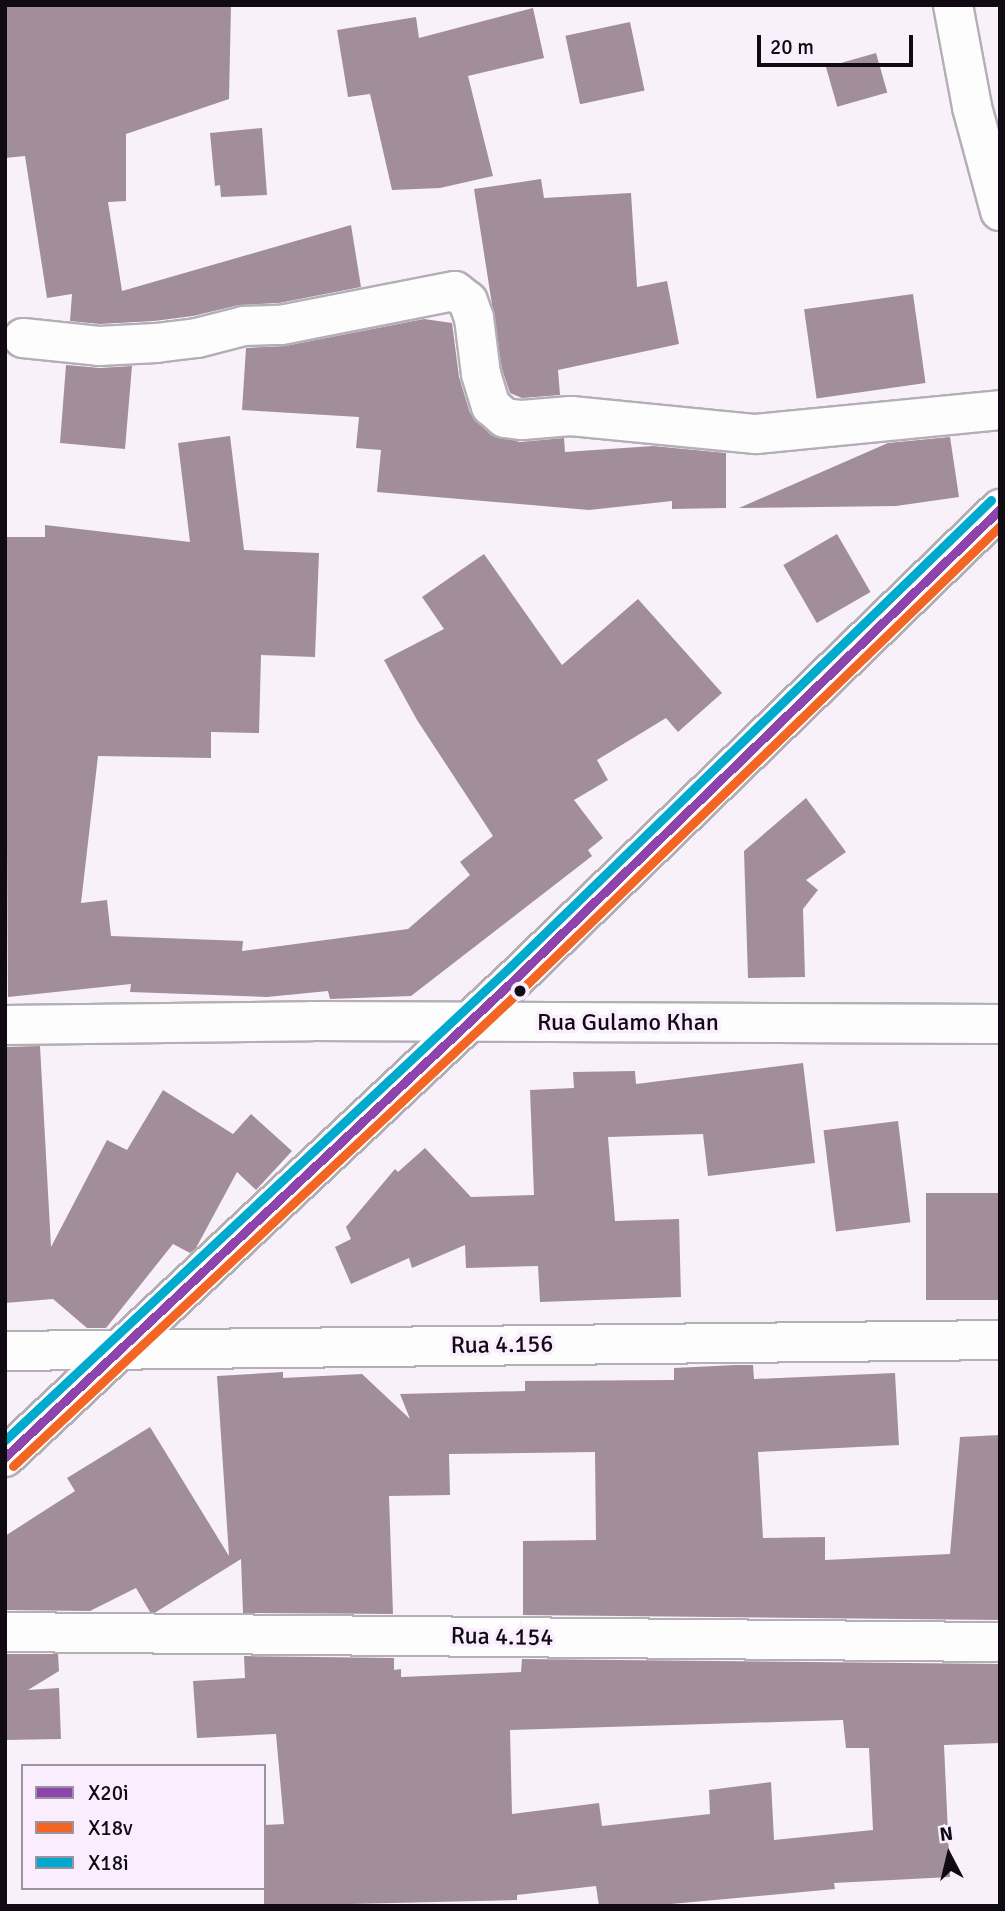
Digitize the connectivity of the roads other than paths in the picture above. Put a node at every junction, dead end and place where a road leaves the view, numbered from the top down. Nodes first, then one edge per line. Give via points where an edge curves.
1 (953, 5) edge
2 (1000, 211) edge
3 (23, 338) dead end
4 (1000, 410) edge
5 (1000, 509) edge
6 (469, 1022) junction
7 (1000, 1024) edge
8 (5, 1025) edge
9 (1000, 1340) edge
10 (123, 1349) junction
11 (5, 1351) edge
12 (5, 1457) edge
13 (5, 1632) edge
14 (1000, 1642) edge

1 - 2 street via 972,107
3 - 4 street via 99,346 156,343 455,292 468,301 491,406 505,418 571,416 756,434
5 - 6 street
6 - 7 street, Rua Gulamo Khan
6 - 8 street, Rua Gulamo Khan
6 - 10 street
9 - 10 street, Rua 4.156
10 - 11 street, Rua 4.156
10 - 12 street
13 - 14 street, Rua 4.154

